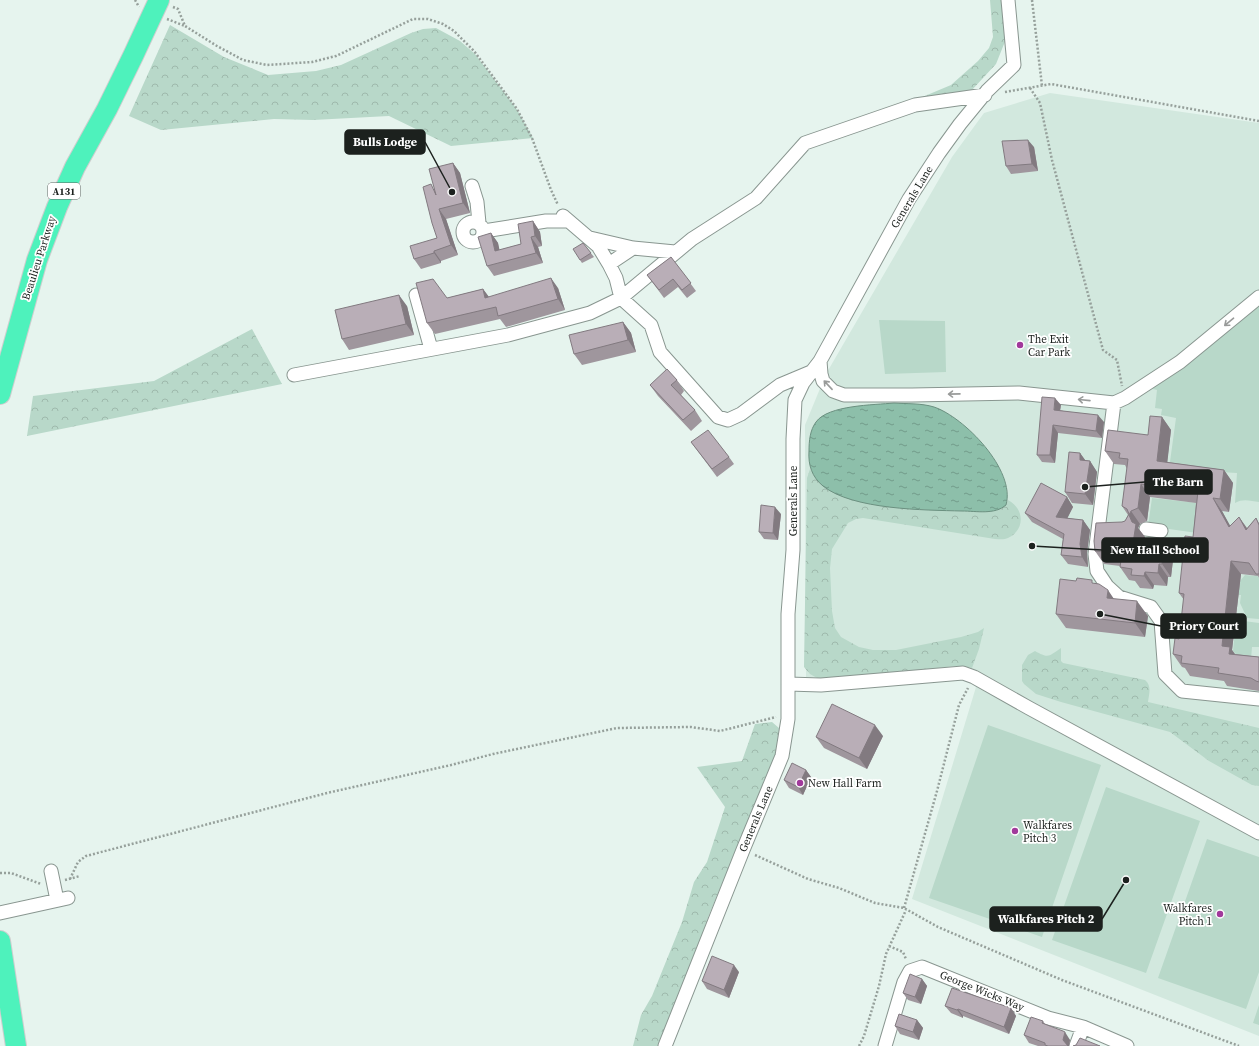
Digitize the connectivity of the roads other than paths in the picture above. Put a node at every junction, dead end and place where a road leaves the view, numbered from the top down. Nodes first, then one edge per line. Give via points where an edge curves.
1 (159, 0) edge
2 (1008, 0) edge
3 (985, 94) junction
4 (472, 186) dead end
5 (590, 238) junction
6 (633, 248) junction
7 (675, 252) junction
8 (609, 264) junction
9 (416, 295) edge
10 (1259, 297) edge
11 (621, 298) junction
12 (431, 349) junction
13 (816, 366) junction
14 (294, 375) dead end
15 (0, 394) edge
16 (1114, 403) junction
17 (1146, 529) dead end
18 (1161, 531) dead end
19 (788, 684) junction
20 (1259, 699) edge
21 (1259, 832) edge
22 (53, 877) road end
23 (0, 913) edge
24 (0, 941) edge
25 (1083, 1027) junction
26 (16, 1046) edge
27 (665, 1046) edge
28 (885, 1046) edge
29 (1076, 1046) edge
30 (1127, 1046) edge

1 - 15 highway, Beaulieu Parkway / A131 via 57,207 37,260
2 - 3 street, Generals Lane via 1014,65
3 - 7 street via 915,105 805,143 756,198
3 - 13 street, Generals Lane via 960,124 910,199
4 - 5 street via 481,227 566,218
5 - 6 street
5 - 8 street
6 - 7 street
6 - 8 street
7 - 11 street
8 - 11 street
9 - 12 street
10 -> 16 street via 1180,362 1126,398
11 - 12 street via 590,313 508,336
11 - 13 street via 651,325 660,352 718,417 728,420 741,414 780,385
12 - 14 street
16 -> 13 street via 1019,392 844,395 833,391 823,381
13 - 19 street, Generals Lane via 803,383 795,400
16 - 20 street via 1105,527 1095,554 1097,571 1119,597 1151,607 1162,620 1165,674 1182,691
17 - 18 street
19 - 21 street via 821,685 963,673
19 - 27 street, Generals Lane via 788,716 782,756
22 - 23 street via 62,899
24 - 26 highway
25 - 28 street, George Wicks Way via 1048,1018 922,967 910,971 904,982
25 - 29 street
25 - 30 street, George Wicks Way

